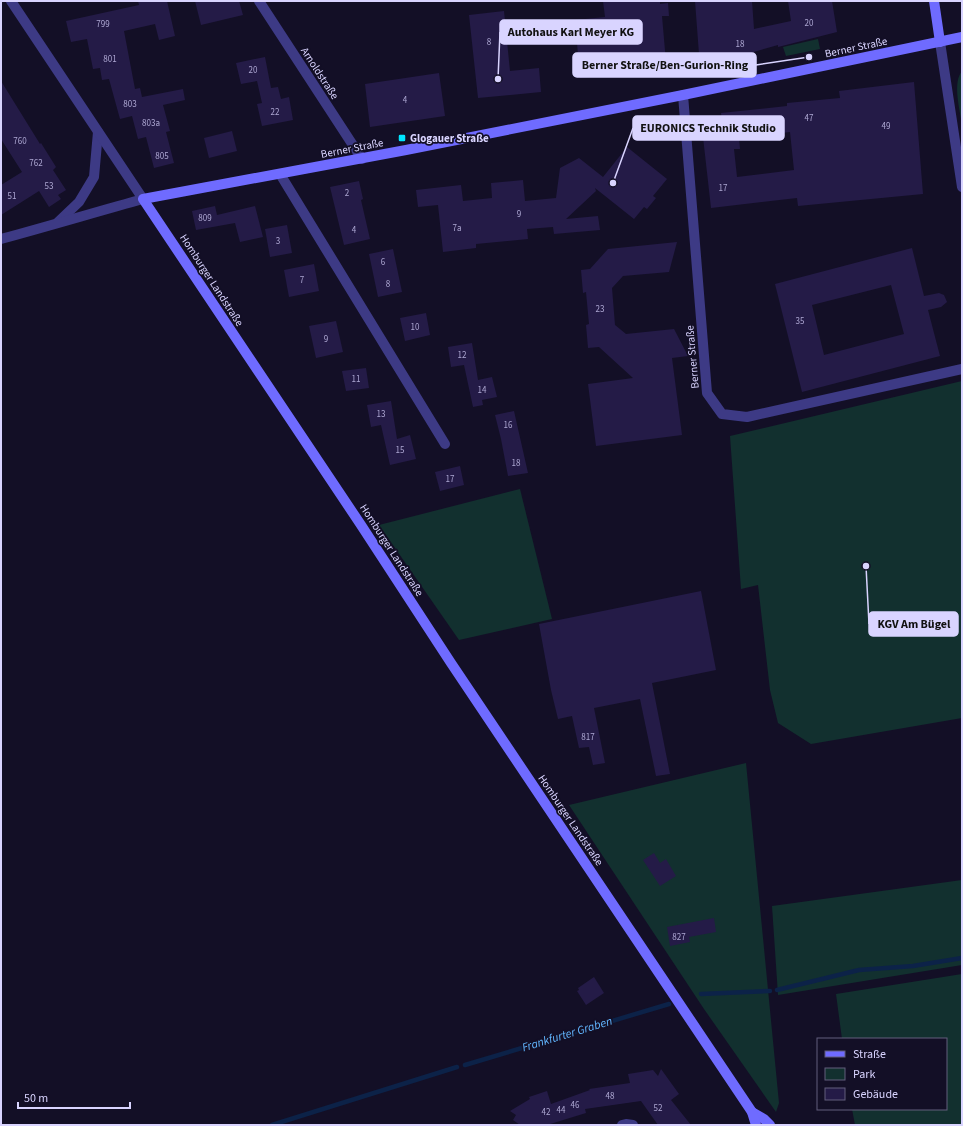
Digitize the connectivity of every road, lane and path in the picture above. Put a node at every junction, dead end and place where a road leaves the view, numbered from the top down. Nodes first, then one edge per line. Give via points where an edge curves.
1 (11, 1) edge
2 (259, 1) edge
3 (934, 1) edge
4 (962, 37) edge
5 (940, 42) junction
6 (683, 95) junction
7 (98, 132) junction
8 (362, 159) junction
9 (280, 174) junction
10 (962, 187) edge
11 (143, 199) junction
12 (55, 225) junction
13 (1, 239) edge
14 (962, 369) edge
15 (445, 444) dead end
16 (752, 1112) junction
17 (622, 1125) edge
18 (633, 1125) edge
19 (756, 1125) edge
20 (770, 1125) edge

1 - 7 street, Homburger Landstraße
2 - 8 street, Arnoldstraße
3 - 5 street
4 - 5 street, Berner Straße
5 - 6 street, Berner Straße
5 - 10 street
6 - 8 street, Berner Straße
6 - 14 street, Berner Straße via 707,393 722,414 747,417
7 - 11 street, Homburger Landstraße
7 - 12 street via 94,177 79,202
8 - 9 street, Berner Straße
9 - 11 street, Berner Straße
9 - 15 street
11 - 12 street
11 - 16 street, Homburger Landstraße
12 - 13 street
16 - 19 street, Homburger Landstraße
16 - 20 street, Homburger Landstraße
17 - 18 street

